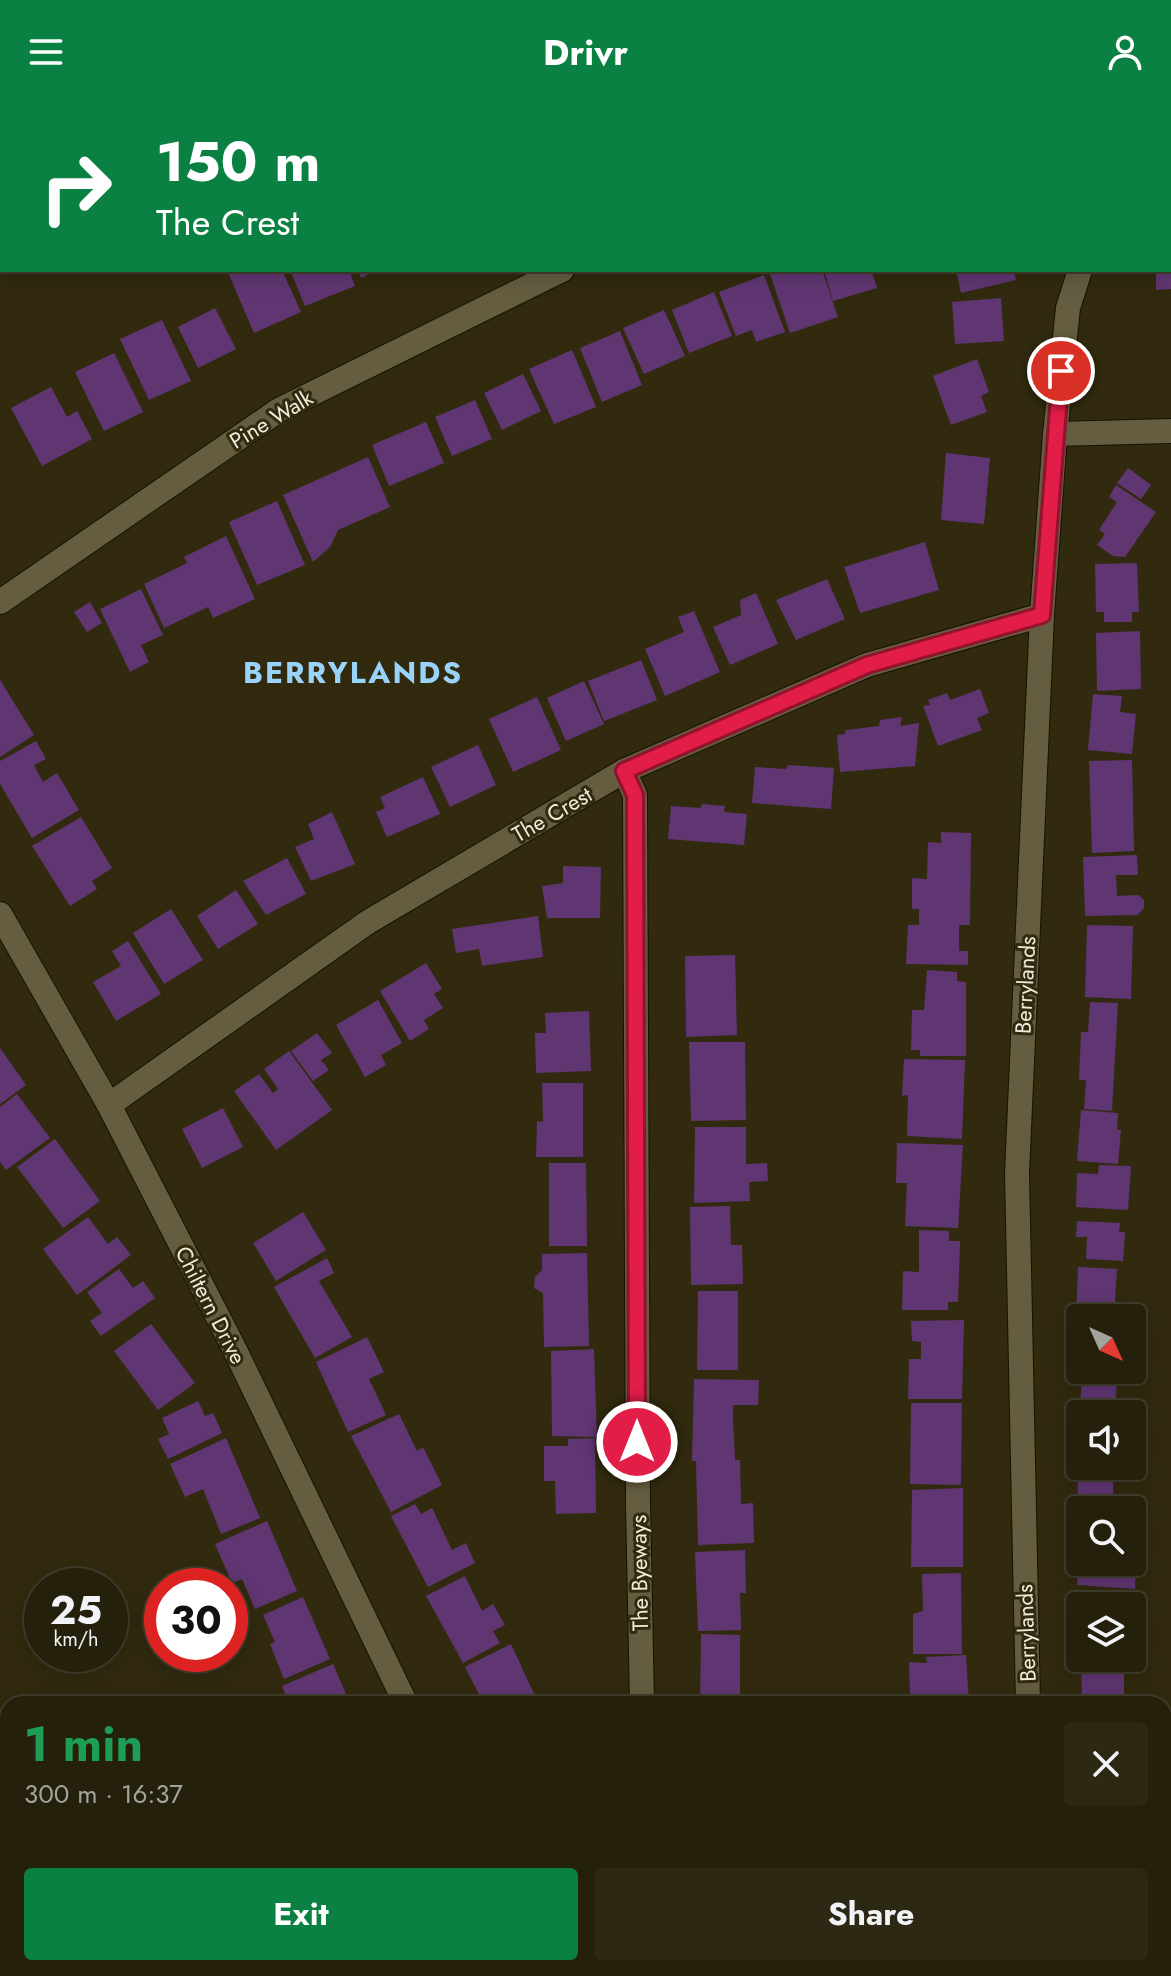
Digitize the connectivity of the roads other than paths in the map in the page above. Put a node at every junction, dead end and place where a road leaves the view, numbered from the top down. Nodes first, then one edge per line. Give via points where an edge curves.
1 (558, 272) edge
2 (1079, 272) edge
3 (1171, 431) edge
4 (1055, 434) junction
5 (0, 602) edge
6 (1042, 615) junction
7 (624, 771) junction
8 (0, 914) edge
9 (109, 1105) junction
10 (402, 1696) edge
11 (642, 1696) edge
12 (1028, 1696) edge

1 - 5 street, Pine Walk via 279,410
2 - 4 street, Berrylands via 1068,308
3 - 4 street
4 - 6 street, Berrylands
6 - 7 street, The Crest via 867,665
6 - 12 street, Berrylands via 1017,1173
7 - 9 street, The Crest via 368,922
7 - 11 street, The Byeways via 635,795
8 - 9 street, Chiltern Drive
9 - 10 street, Chiltern Drive via 242,1364

